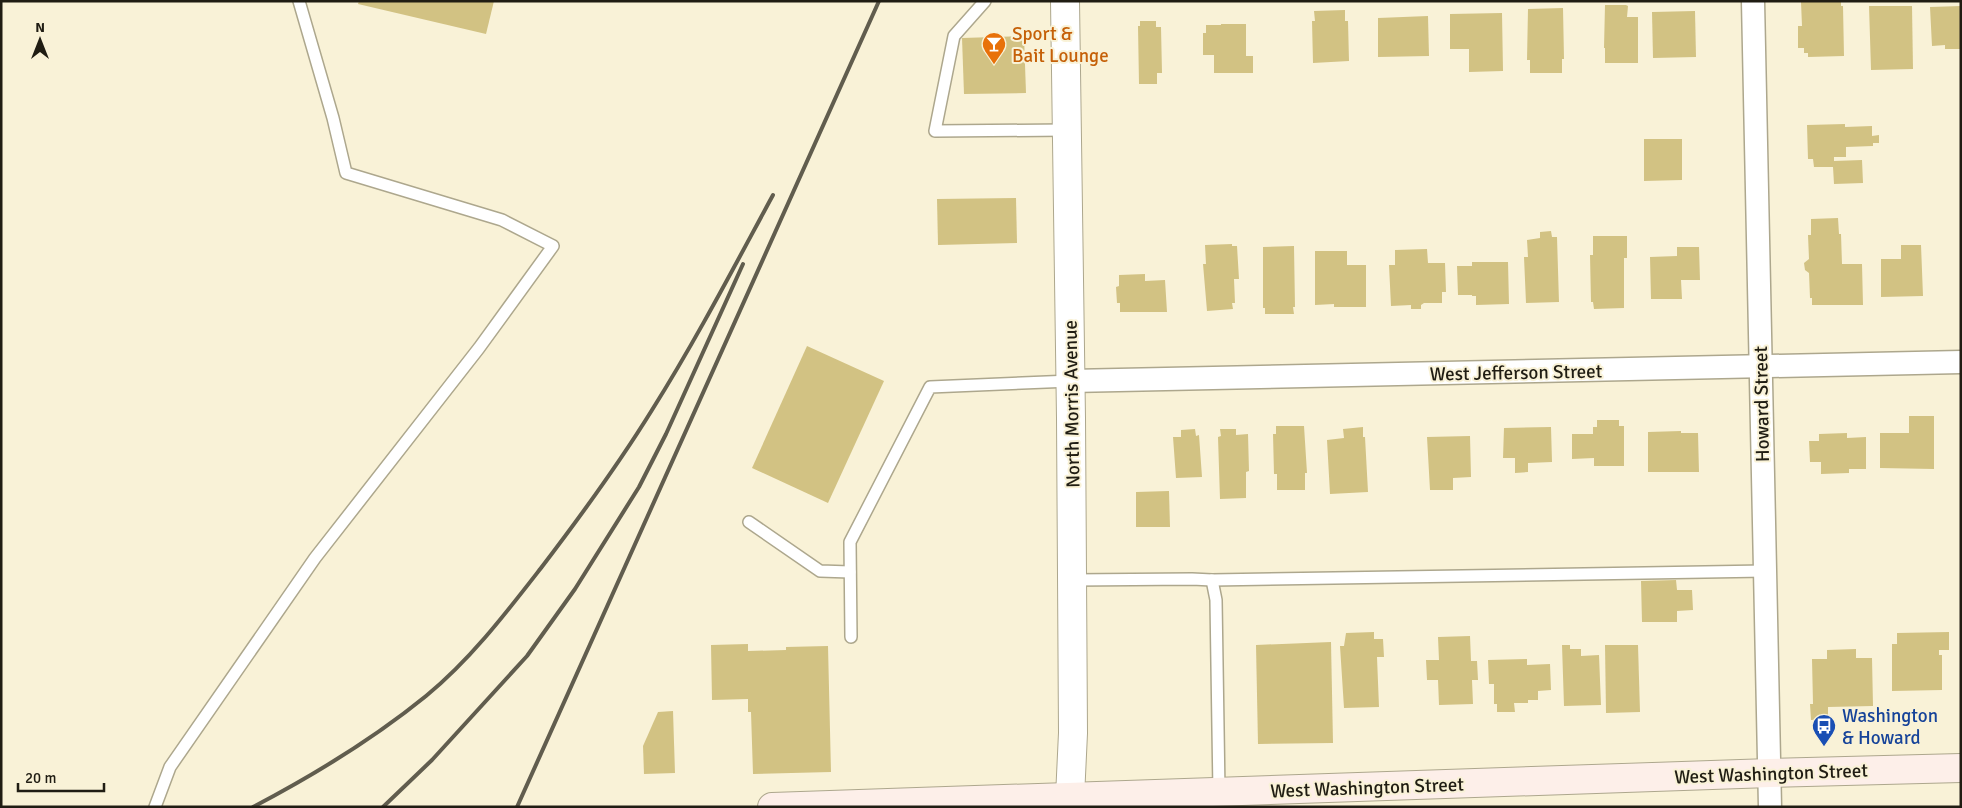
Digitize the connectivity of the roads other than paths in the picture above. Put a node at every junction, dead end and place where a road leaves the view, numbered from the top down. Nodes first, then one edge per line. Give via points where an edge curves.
1 (299, 1) edge
2 (985, 1) edge
3 (1065, 1) edge
4 (1753, 1) edge
5 (1067, 130) junction
6 (1961, 362) edge
7 (1760, 367) junction
8 (1071, 381) junction
9 (750, 522) dead end
10 (1765, 570) junction
11 (850, 572) junction
12 (1073, 580) junction
13 (1212, 580) junction
14 (851, 637) dead end
15 (1961, 768) edge
16 (1770, 773) junction
17 (1219, 792) junction
18 (1070, 802) edge
19 (155, 807) edge
20 (772, 807) edge
21 (1770, 807) edge

1 - 19 lane via 346,173 502,220 553,246 479,348 315,558 170,767
2 - 5 lane via 954,36 935,131
3 - 5 street, North Morris Avenue
4 - 7 street, Howard Street
5 - 8 street, North Morris Avenue
6 - 7 street, West Jefferson Street
7 - 8 street, West Jefferson Street
7 - 10 street, Howard Street
8 - 11 lane via 930,387 850,542
8 - 12 street, North Morris Avenue
9 - 11 lane via 820,571
10 - 13 lane
10 - 16 street, Howard Street
11 - 14 lane
12 - 13 lane
12 - 18 street, North Morris Avenue
13 - 17 lane via 1216,600
15 - 16 main road, West Washington Street
16 - 17 main road, West Washington Street
16 - 21 street, Howard Street
17 - 18 main road, West Washington Street
18 - 20 main road, West Washington Street

